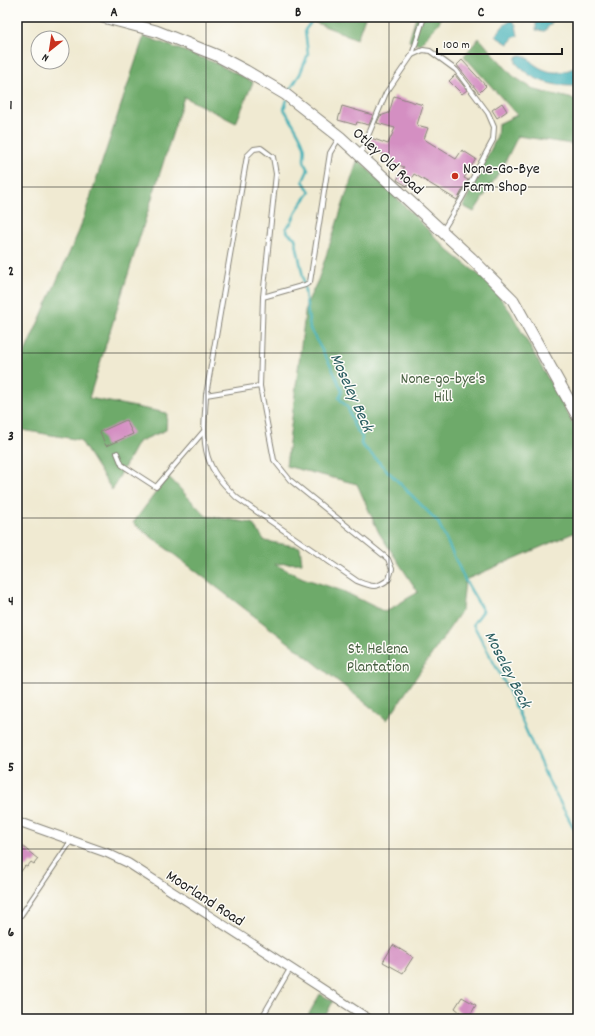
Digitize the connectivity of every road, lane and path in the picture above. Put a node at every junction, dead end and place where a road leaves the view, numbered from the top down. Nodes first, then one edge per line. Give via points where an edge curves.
1 (103, 17) edge
2 (424, 17) edge
3 (412, 55) junction
4 (340, 137) junction
5 (360, 155) junction
6 (442, 231) junction
7 (263, 297) junction
8 (260, 386) junction
9 (206, 395) junction
10 (578, 417) edge
11 (205, 430) junction
12 (117, 453) dead end
13 (17, 821) edge
14 (71, 841) junction
15 (21, 915) dead end
16 (290, 969) junction
17 (261, 1019) edge
18 (369, 1019) edge

1 - 4 street, Otley Old Road via 156,31 216,54 289,97
2 - 3 lane
3 - 5 lane via 386,93
3 - 6 lane via 423,50 430,51 456,70 488,113 494,127 490,145 462,200
4 - 5 street, Otley Old Road
4 - 7 lane via 330,153 310,282
5 - 6 street, Otley Old Road
6 - 10 street, Otley Old Road via 513,300
7 - 8 lane
7 - 9 lane via 276,174 273,156 261,148 254,149 247,156
8 - 9 lane
8 - 11 lane via 274,460 290,480 388,559 392,569 389,579 379,586 357,581 237,498 210,464 205,444
9 - 11 lane
11 - 12 lane via 156,487 122,465
13 - 14 street, Moorland Road
14 - 15 lane
14 - 16 street, Moorland Road via 128,863
16 - 17 lane
16 - 18 street, Moorland Road

